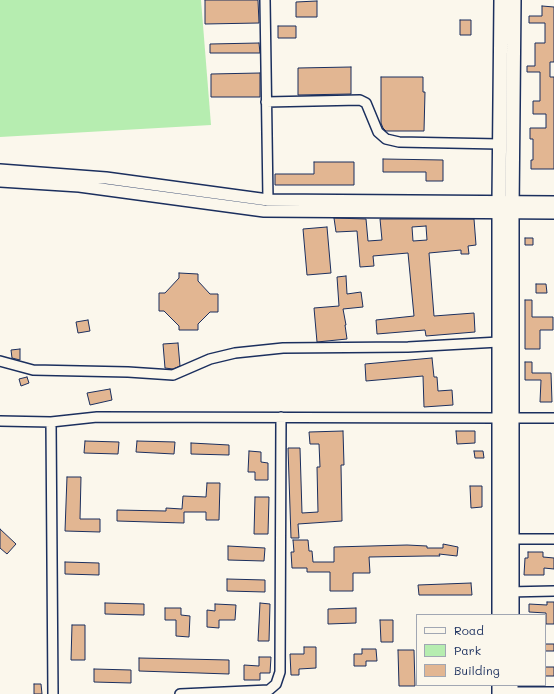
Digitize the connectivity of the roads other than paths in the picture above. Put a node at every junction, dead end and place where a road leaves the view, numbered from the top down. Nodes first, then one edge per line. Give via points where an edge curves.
1 (265, 0) edge
2 (501, 0) edge
3 (514, 0) edge
4 (266, 102) junction
5 (499, 144) junction
6 (0, 170) edge
7 (0, 180) edge
8 (268, 200) junction
9 (554, 202) edge
10 (505, 206) junction
11 (554, 213) edge
12 (499, 342) junction
13 (0, 361) edge
14 (281, 417) junction
15 (505, 418) junction
16 (554, 418) edge
17 (0, 421) edge
18 (51, 422) junction
19 (498, 522) junction
20 (511, 522) junction
21 (511, 539) junction
22 (554, 539) edge
23 (498, 540) junction
24 (554, 591) edge
25 (506, 592) junction
26 (499, 614) edge
27 (512, 614) edge
28 (505, 690) edge
29 (554, 692) edge
30 (53, 694) edge
31 (180, 694) edge

1 - 4 street
2 - 5 main road
3 - 10 main road
4 - 5 street via 360,100 366,103 378,132 386,139 399,142
4 - 8 street
5 - 10 main road
6 - 8 street via 106,178
7 - 10 street via 79,186 264,211
8 - 10 street
9 - 10 street
10 - 11 street
10 - 12 main road
10 - 15 main road
12 - 13 street via 408,347 283,348 235,353 210,359 173,375 33,370
12 - 15 main road
14 - 15 street
14 - 18 street via 97,417
14 - 31 street via 280,672 276,684 269,690
15 - 16 street
15 - 19 main road
15 - 20 main road
17 - 18 street
18 - 30 street
19 - 20 street
19 - 23 main road
20 - 21 main road
21 - 22 street
21 - 23 street
21 - 25 main road
23 - 25 main road
24 - 25 street
25 - 26 main road
25 - 27 main road
28 - 29 street

